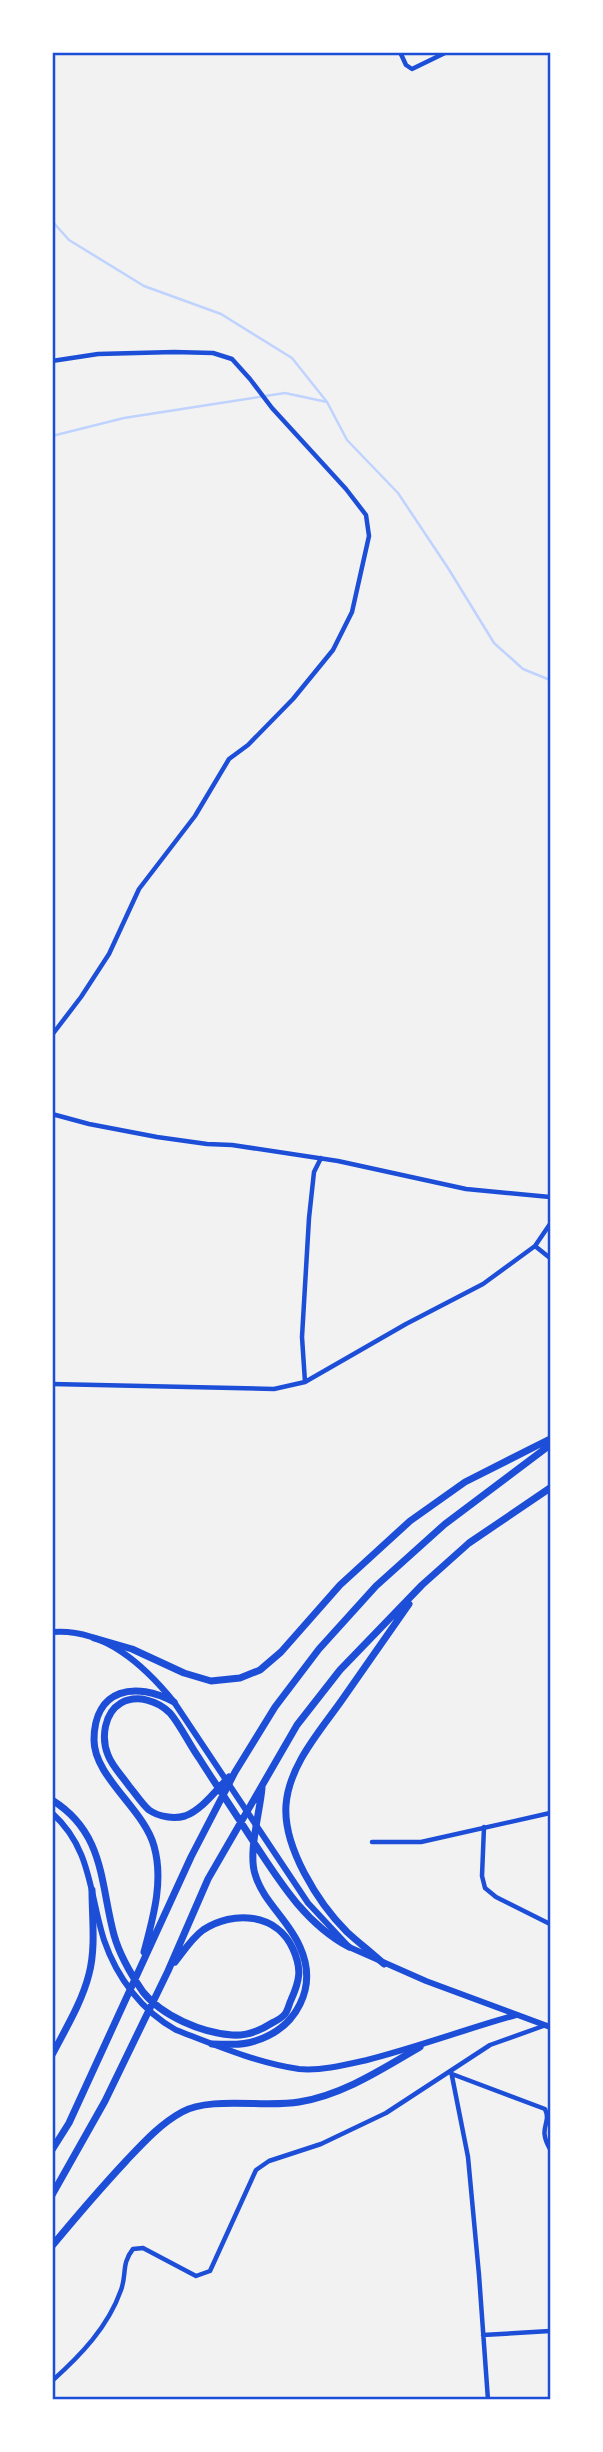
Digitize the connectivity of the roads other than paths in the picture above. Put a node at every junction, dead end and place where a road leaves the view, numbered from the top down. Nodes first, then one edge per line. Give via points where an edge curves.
1 (400, 52) edge
2 (447, 52) edge
3 (52, 360) edge
4 (52, 1035) edge
5 (52, 1114) edge
6 (321, 1158) junction
7 (551, 1196) edge
8 (551, 1224) edge
9 (535, 1246) junction
10 (551, 1258) edge
11 (305, 1382) junction
12 (52, 1384) edge
13 (551, 1438) edge
14 (551, 1445) edge
15 (551, 1488) edge
16 (422, 1585) junction
17 (52, 1632) edge
18 (93, 1638) junction
19 (174, 1702) junction
20 (234, 1772) junction
21 (263, 1783) junction
22 (52, 1800) edge
23 (52, 1813) edge
24 (551, 1813) edge
25 (484, 1827) junction
26 (372, 1842) dead end
27 (92, 1890) junction
28 (551, 1924) edge
29 (349, 1947) junction
30 (384, 1964) junction
31 (141, 1968) junction
32 (168, 1971) junction
33 (518, 2014) junction
34 (548, 2026) edge
35 (212, 2044) junction
36 (420, 2047) junction
37 (52, 2054) edge
38 (452, 2072) junction
39 (551, 2149) edge
40 (52, 2150) edge
41 (52, 2195) edge
42 (52, 2246) edge
43 (551, 2331) edge
44 (483, 2335) junction
45 (52, 2381) edge
46 (488, 2399) edge

1 - 2 street via 412,69
3 - 4 street via 173,352 213,353 232,359 346,489 366,516 369,536 352,612 333,650 293,699 229,759 195,816 139,889 109,954
5 - 6 street via 157,1137
6 - 7 street via 466,1189
6 - 11 street via 314,1172 309,1218 302,1337
8 - 9 street
9 - 10 street
9 - 11 street via 483,1284
11 - 12 street via 274,1389
13 - 18 highway via 465,1482 410,1521 340,1585 260,1670 211,1681
14 - 20 highway via 444,1524 376,1586 319,1649
15 - 16 highway via 469,1543
16 - 21 highway via 340,1670 297,1725
16 - 30 highway via 311,1745 294,1774 286,1803 287,1830 326,1907
17 - 18 main road
18 - 19 main road via 127,1655 153,1676
19 - 29 main road via 308,1903
19 - 31 highway via 145,1690 118,1694 103,1707 93,1741 107,1774 154,1843 156,1904
20 - 29 highway via 198,1808 185,1816 158,1815 148,1809 108,1758 105,1728 110,1713 122,1702 135,1699 158,1704 170,1714 196,1754 271,1868 298,1904 319,1928
20 - 31 highway
21 - 32 highway via 208,1878
21 - 35 highway via 254,1871 259,1887 300,1947 307,1988 289,2020 271,2033 256,2041
22 - 32 highway via 77,1820 93,1843 114,1936 144,1993 163,2010 210,2031 234,2036 261,2030 284,2016 300,1981 292,1946 274,1924 244,1917 217,1922 200,1932
23 - 27 main road via 79,1846
24 - 25 street
25 - 26 street via 421,1842
25 - 28 street via 485,1888
27 - 35 main road via 104,1941 140,2003 176,2030
27 - 37 highway via 90,1972
29 - 30 main road
30 - 33 main road
31 - 40 highway
32 - 41 highway via 82,2146
33 - 34 main road
33 - 36 main road
34 - 38 street via 490,2045
35 - 36 main road via 302,2069 338,2067
36 - 42 highway via 334,2094 298,2103 202,2105 184,2111 153,2132
38 - 39 street via 545,2109 543,2135
38 - 44 street via 468,2157
38 - 45 street via 386,2113 256,2170 210,2270 203,2275 196,2276 143,2248 133,2249 126,2258 123,2287 115,2305 82,2354
43 - 44 street
44 - 46 street

